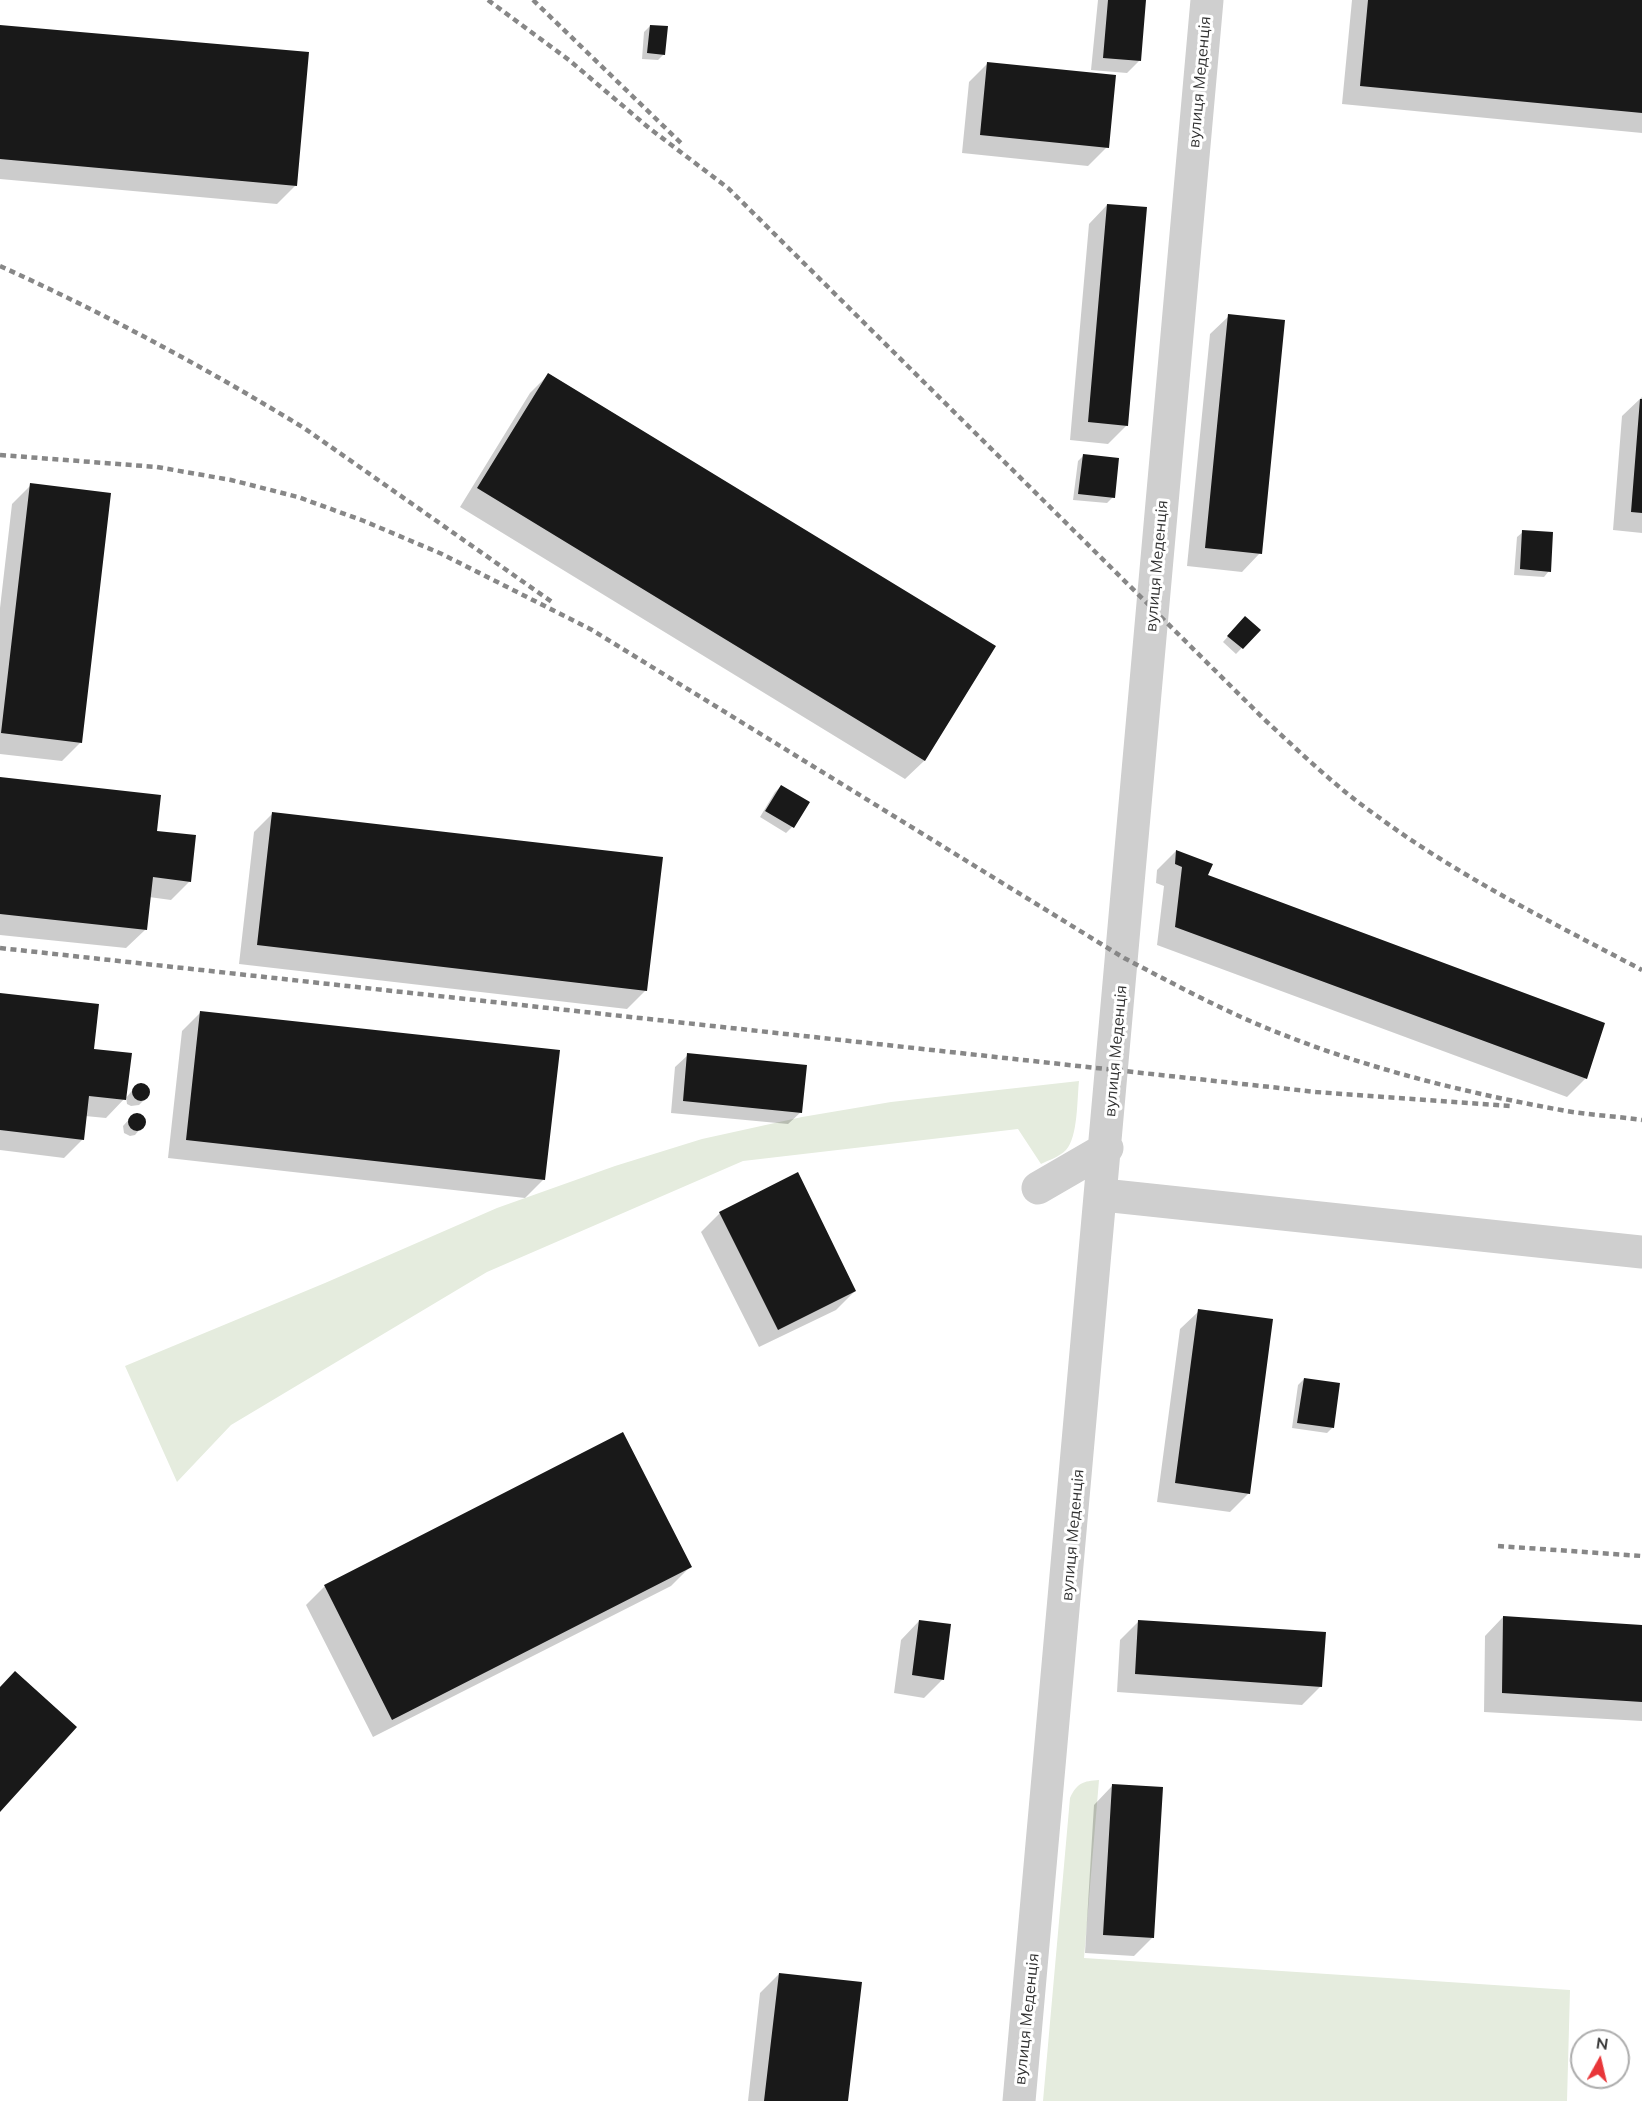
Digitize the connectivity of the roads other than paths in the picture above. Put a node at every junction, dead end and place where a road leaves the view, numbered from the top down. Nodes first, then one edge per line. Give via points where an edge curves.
1 (1207, 0) edge
2 (1107, 1148) junction
3 (1038, 1188) dead end
4 (1103, 1195) junction
5 (1642, 1252) edge
6 (1019, 2101) edge

1 - 2 street, вулиця Меденція
2 - 3 street
2 - 4 street, вулиця Меденція
4 - 5 street
4 - 6 street, вулиця Меденція

